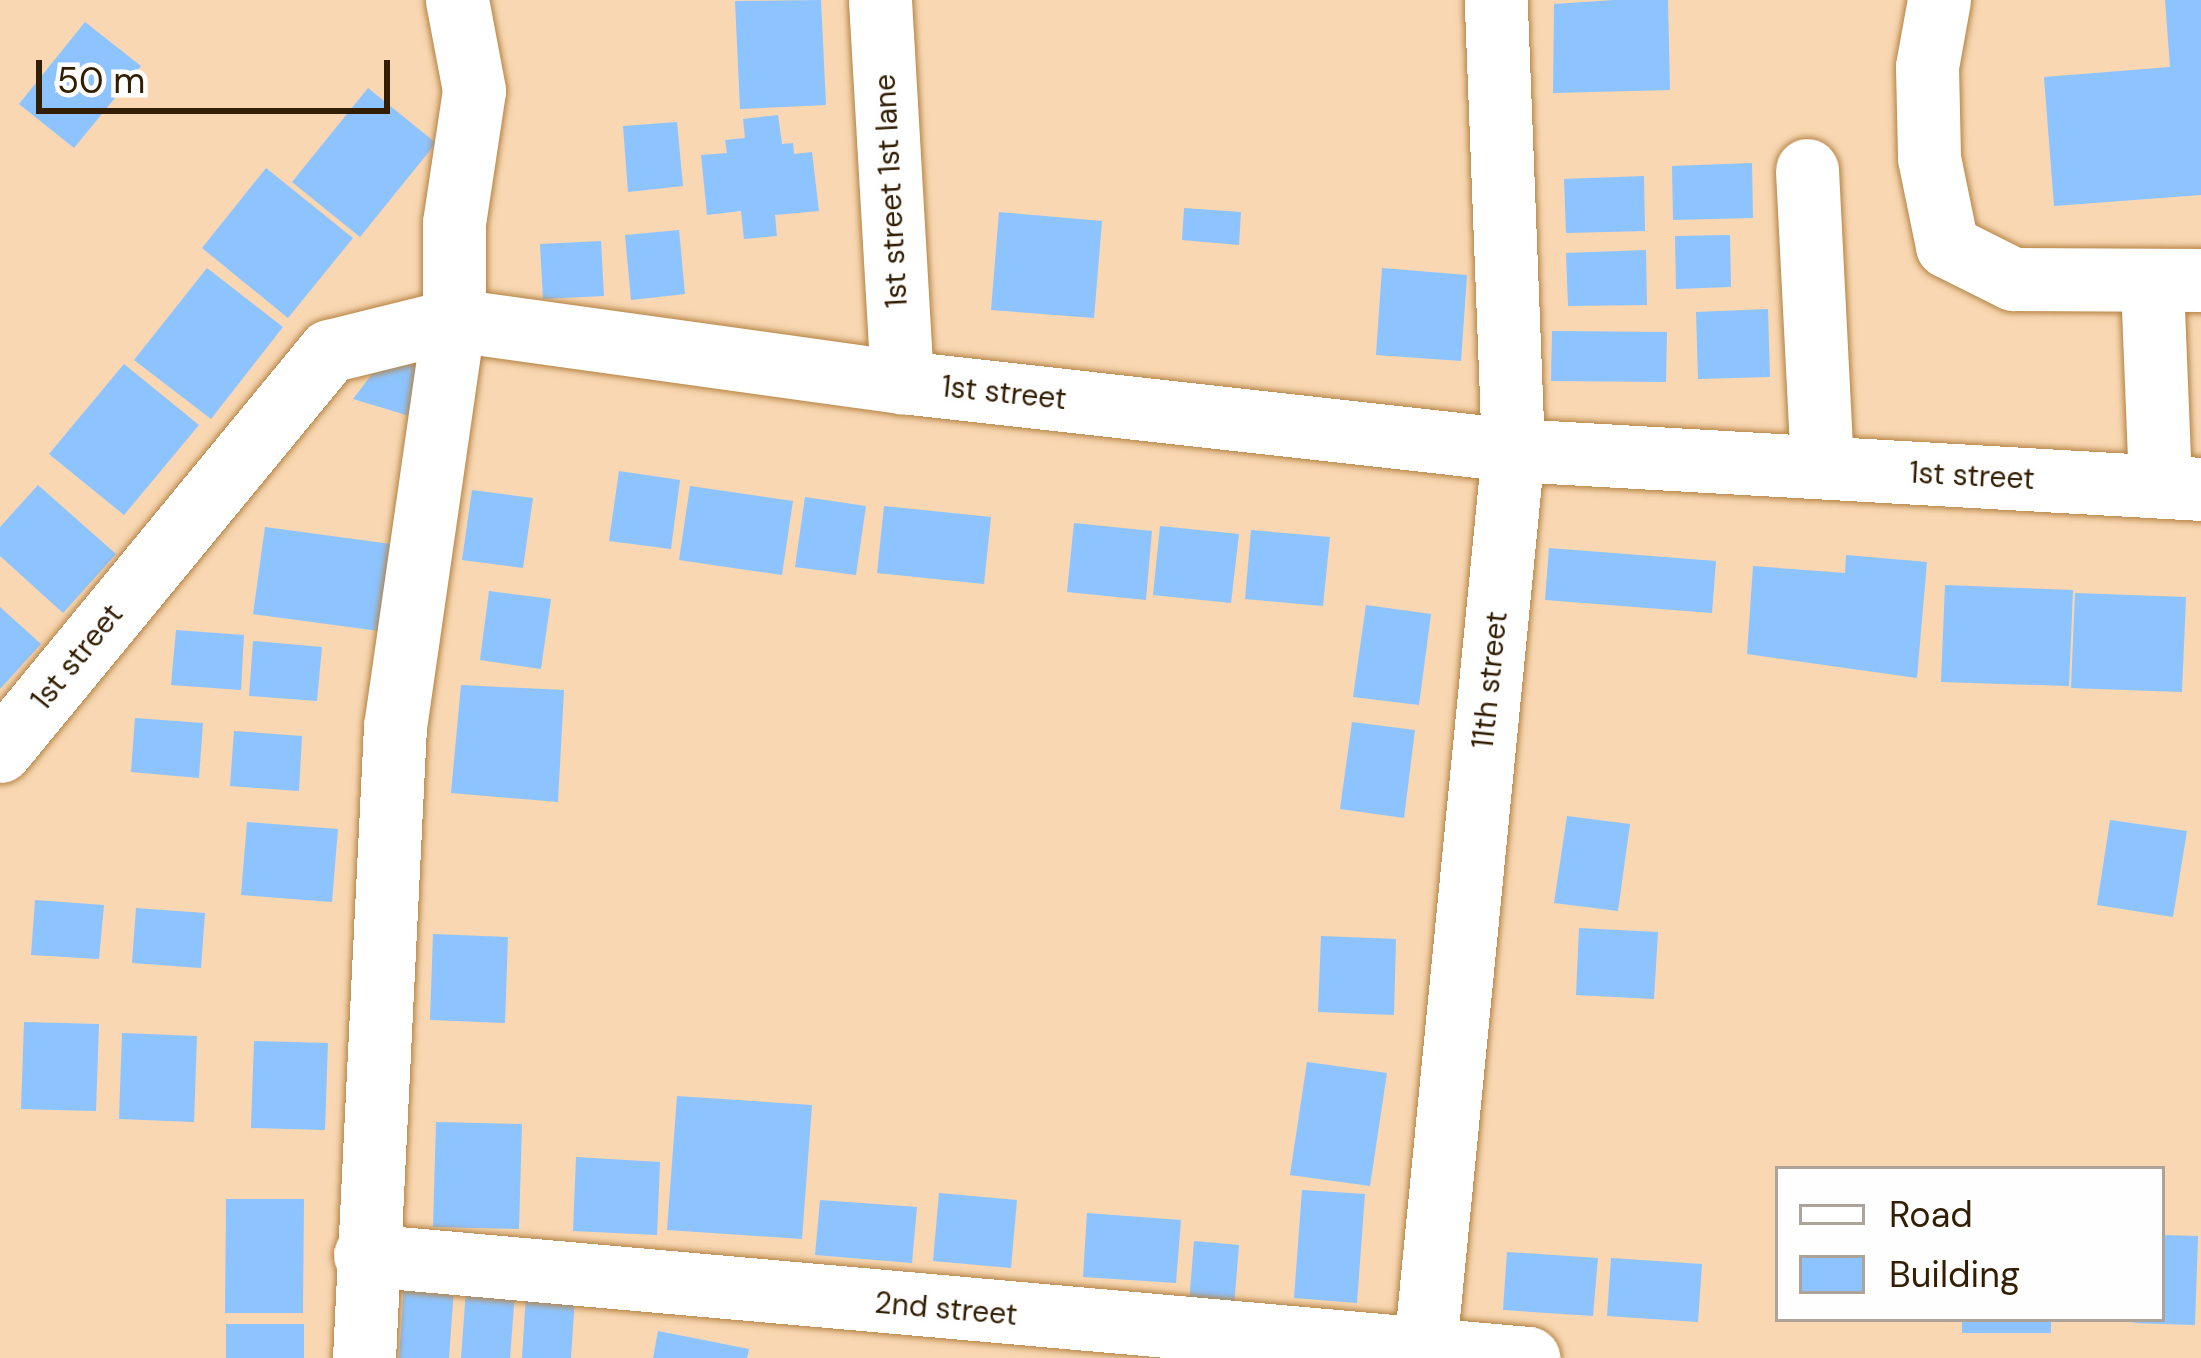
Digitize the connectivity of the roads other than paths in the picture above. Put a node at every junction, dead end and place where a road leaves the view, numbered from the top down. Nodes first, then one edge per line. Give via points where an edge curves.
1 (458, 0) edge
2 (880, 0) edge
3 (1496, 0) edge
4 (1939, 0) edge
5 (1807, 170) dead end
6 (2176, 282) edge
7 (454, 320) junction
8 (902, 382) junction
9 (1513, 450) junction
10 (1822, 467) junction
11 (2181, 488) edge
12 (0, 751) edge
13 (365, 1255) junction
14 (1424, 1356) edge
15 (364, 1358) edge
16 (1528, 1358) edge

1 - 7 street via 474,90 454,223
2 - 8 street, 1st street 1st lane
3 - 9 street, 11th street
4 - 6 street via 1927,67 1929,158 1947,246 2012,279
5 - 10 street
6 - 11 street
7 - 8 street, 1st street
7 - 12 street, 1st street via 329,351
7 - 13 street via 394,727
8 - 9 street, 1st street
9 - 10 street, 1st street
9 - 14 street, 11th street
10 - 11 street, 1st street
13 - 14 street, 2nd street
13 - 15 street
14 - 16 street, 2nd street

